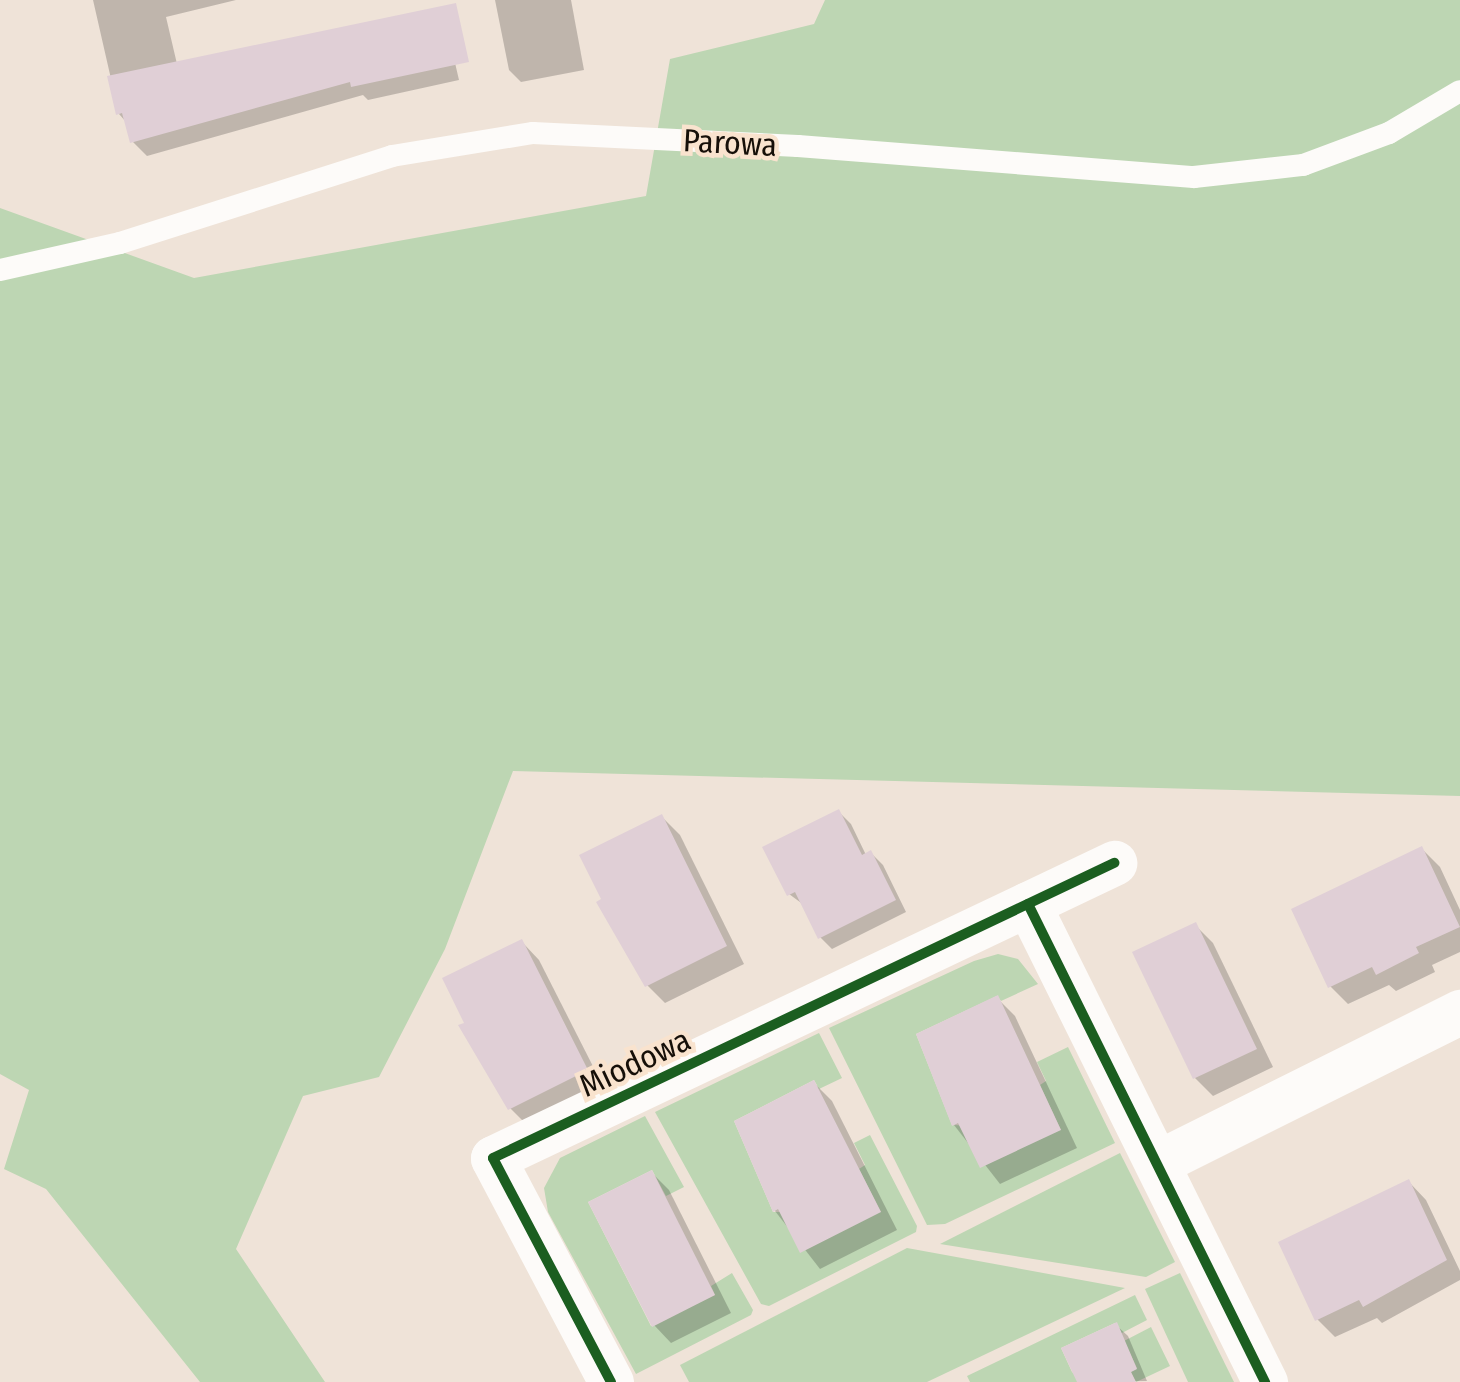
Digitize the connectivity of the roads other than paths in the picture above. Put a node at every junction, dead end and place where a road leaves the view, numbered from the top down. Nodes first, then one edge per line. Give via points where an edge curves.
1 (1460, 91) edge
2 (0, 270) edge
3 (1114, 863) dead end
4 (1028, 904) junction
5 (1460, 1012) edge
6 (1157, 1164) junction
7 (611, 1382) edge
8 (1265, 1382) edge

1 - 2 lane, Parowa via 1389,134 1304,166 1194,177 533,132 392,156 120,243
3 - 4 street, Miodowa
4 - 6 street
4 - 7 street, Miodowa via 493,1158
5 - 6 street
6 - 8 street

